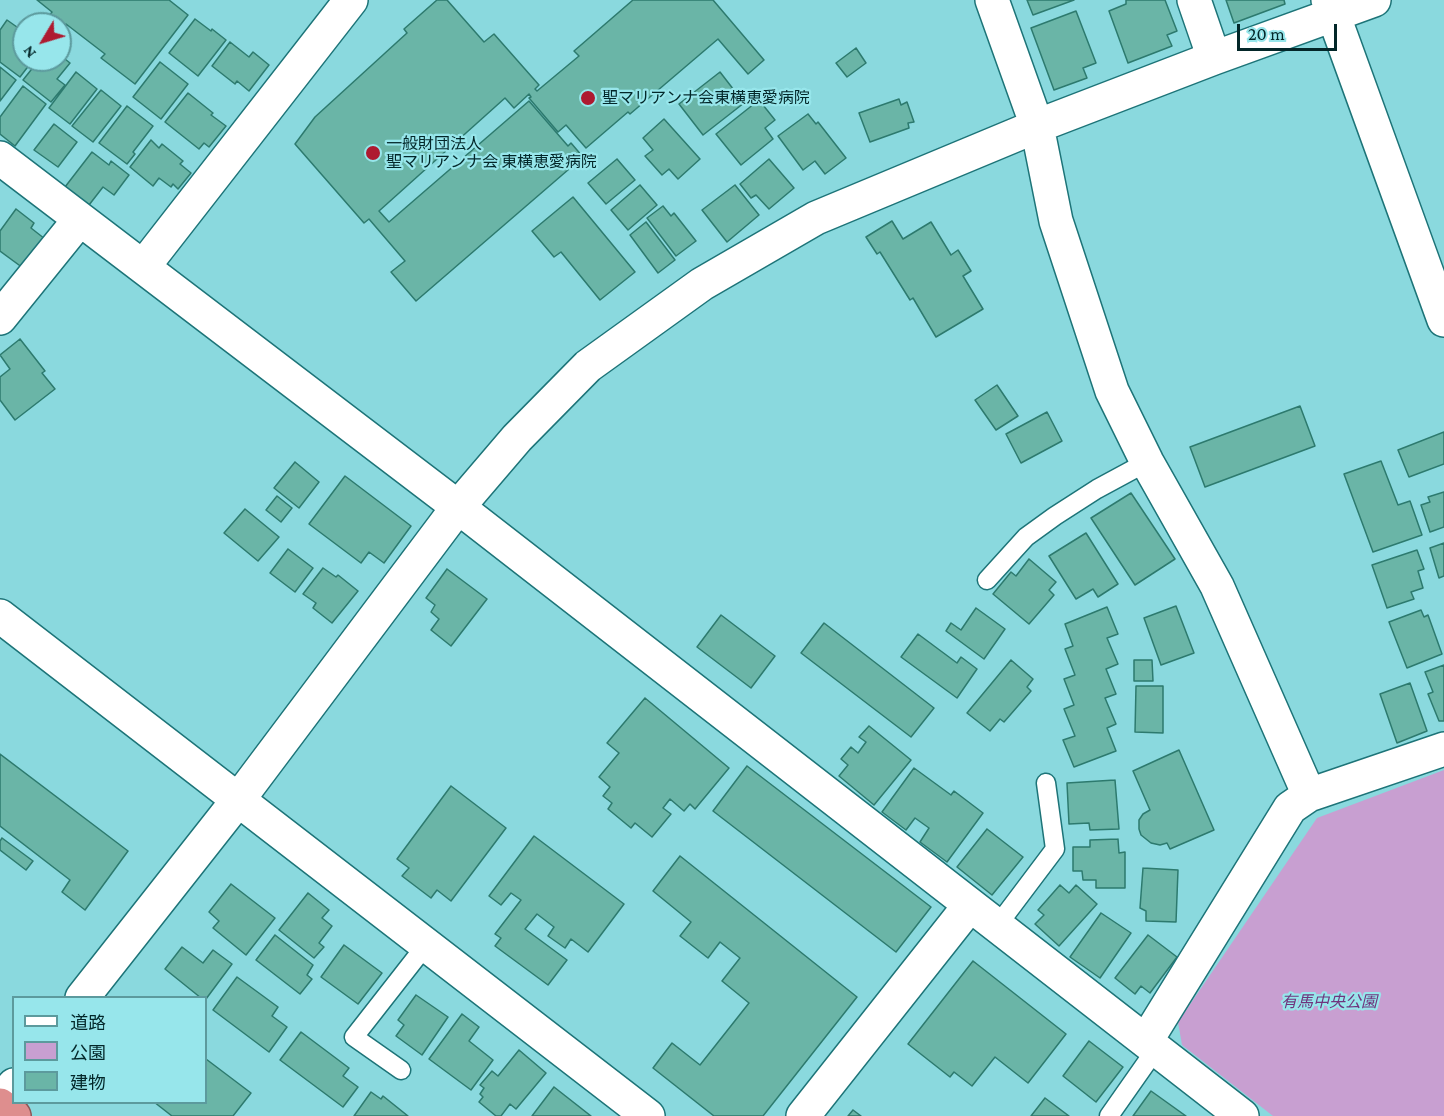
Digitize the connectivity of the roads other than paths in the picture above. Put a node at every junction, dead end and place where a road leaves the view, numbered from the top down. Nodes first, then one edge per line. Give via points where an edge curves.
1 (351, 0) edge
2 (992, 0) edge
3 (1194, 0) edge
4 (1374, 0) edge
5 (1330, 8) edge
6 (1214, 57) junction
7 (1037, 126) junction
8 (0, 158) edge
9 (80, 219) junction
10 (143, 267) junction
11 (0, 318) edge
12 (1444, 320) edge
13 (1147, 462) junction
14 (458, 507) junction
15 (987, 580) dead end
16 (0, 616) edge
17 (1444, 749) edge
18 (1046, 783) dead end
19 (1309, 795) junction
20 (238, 800) junction
21 (970, 905) junction
22 (997, 926) junction
23 (426, 945) junction
24 (84, 996) edge
25 (1151, 1045) junction
26 (401, 1070) dead end
27 (12, 1087) edge
28 (0, 1103) edge
29 (14, 1116) edge
30 (648, 1116) edge
31 (803, 1116) edge
32 (1109, 1116) edge
33 (1242, 1116) edge

1 - 10 street
2 - 7 street
3 - 6 street
4 - 5 street
5 - 6 street
5 - 12 street
6 - 7 street
7 - 13 street via 1056,221 1085,311 1112,391
7 - 14 street via 816,218 702,284 588,366 517,438
8 - 9 street
9 - 10 street
9 - 11 street
10 - 14 street
13 - 15 lane via 1097,489 1026,537
13 - 19 street via 1217,586
14 - 20 street
14 - 21 street
16 - 20 street
17 - 19 street
18 - 22 lane via 1054,849
19 - 25 street via 1290,808
20 - 23 street
20 - 24 street
21 - 22 street
21 - 31 street
22 - 25 street
23 - 26 lane via 354,1037
23 - 30 street
25 - 32 lane
25 - 33 street
27 - 28 street
28 - 29 highway

